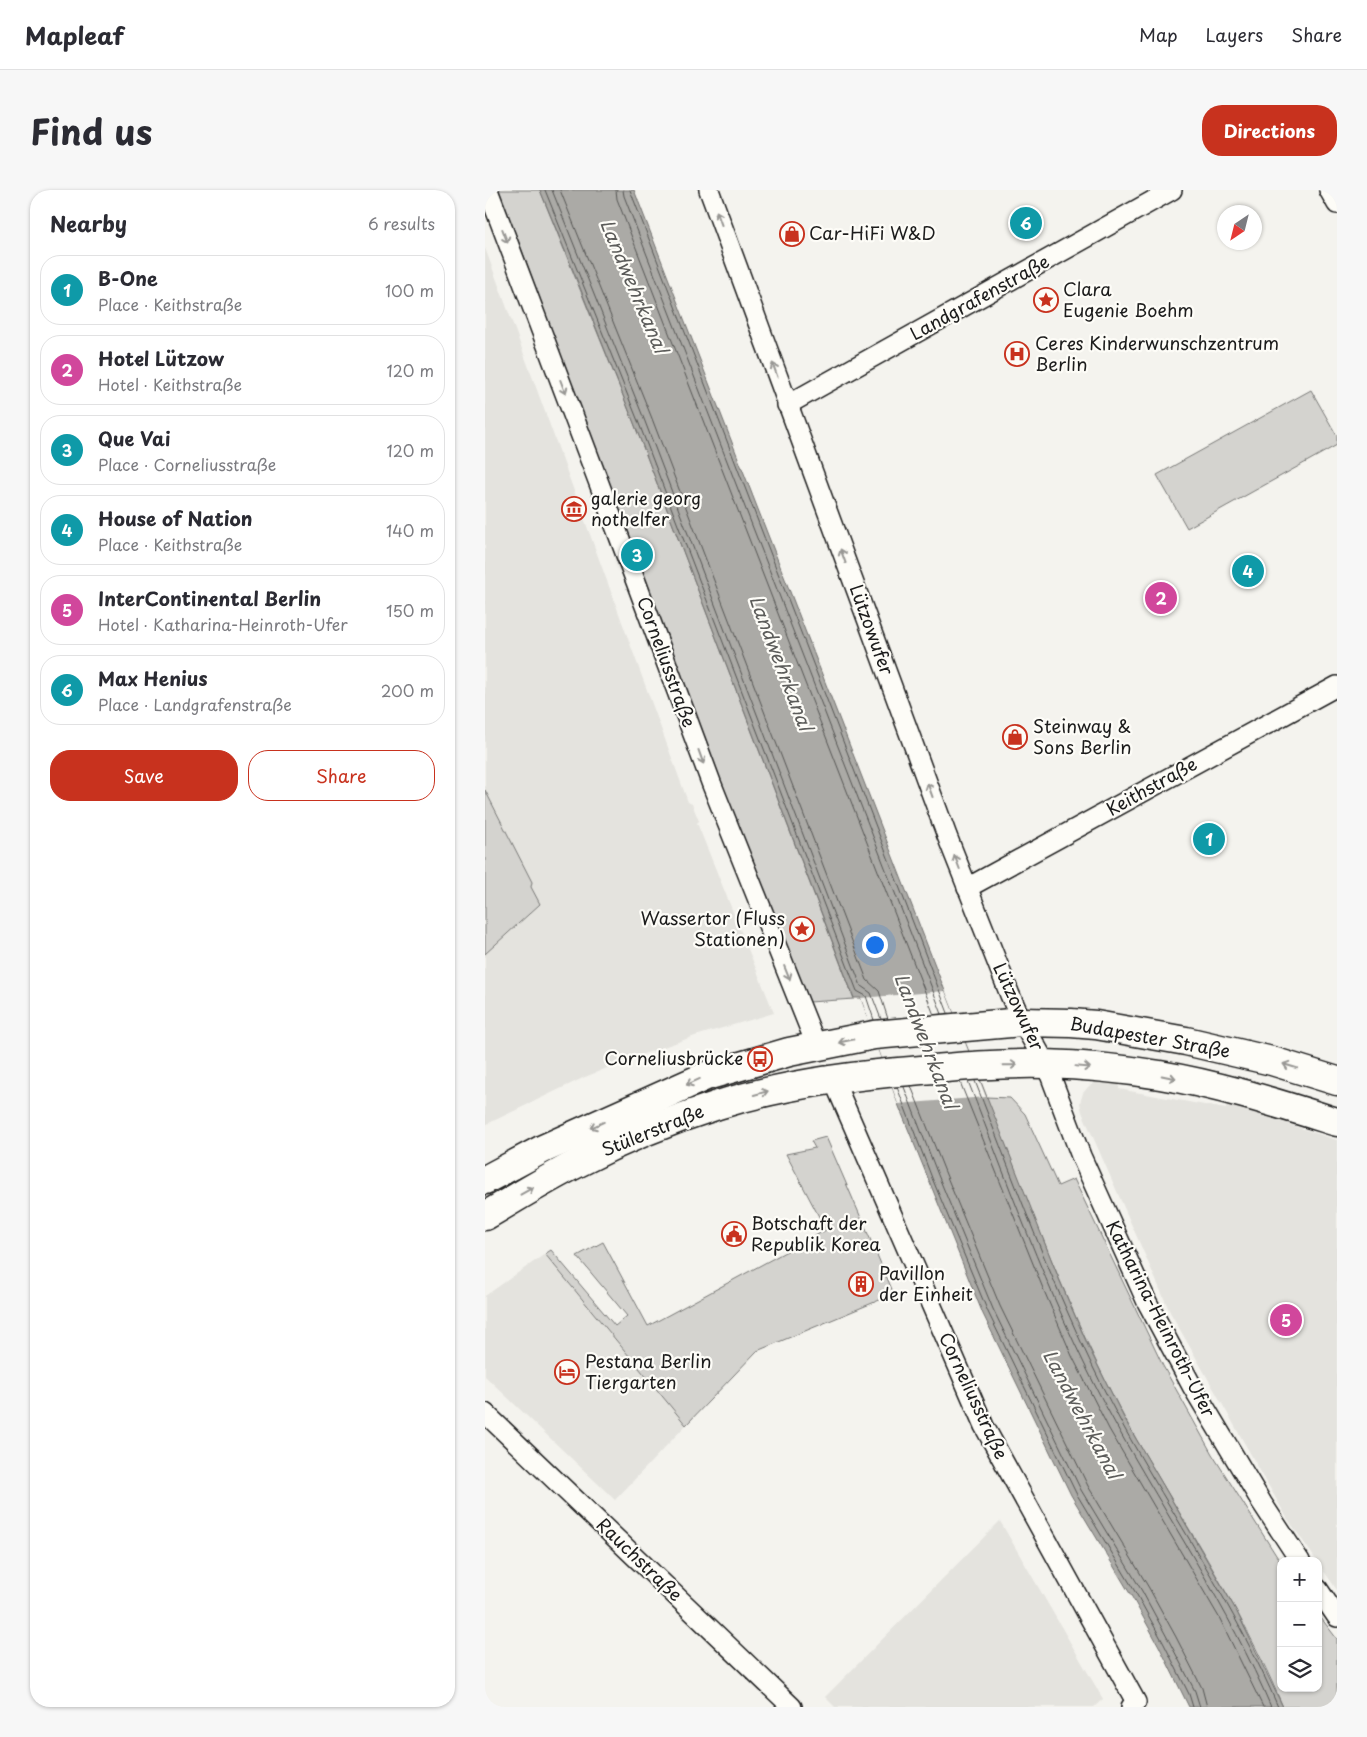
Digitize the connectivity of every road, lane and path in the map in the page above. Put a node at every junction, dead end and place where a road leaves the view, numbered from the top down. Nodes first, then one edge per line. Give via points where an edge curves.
1 (488, 190) edge
2 (709, 190) edge
3 (1173, 190) edge
4 (1329, 190) edge
5 (1337, 204) edge
6 (787, 405) junction
7 (1337, 686) edge
8 (967, 888) junction
9 (1022, 1022) junction
10 (874, 1035) joint
11 (817, 1047) junction
12 (1046, 1064) junction
13 (887, 1073) joint
14 (833, 1079) junction
15 (1337, 1081) edge
16 (1337, 1122) edge
17 (485, 1180) edge
18 (485, 1216) edge
19 (485, 1413) edge
20 (1297, 1557) edge
21 (1322, 1595) edge
22 (1337, 1617) edge
23 (1133, 1704) edge
24 (793, 1707) edge

1 -> 11 street, Corneliusstraße via 712,785
6 -> 2 street, Lützowufer
3 - 6 street, Landgrafenstraße
4 - 5 street
8 -> 6 street, Lützowufer
7 - 8 street, Keithstraße
8 - 9 street, Lützowufer
9 - 10 main road, Budapester Straße
9 - 12 street, Lützowufer
15 -> 9 main road, Budapester Straße via 1272,1061 1186,1041 1095,1025
10 -> 11 main road, Stülerstraße
11 - 14 main road
11 -> 17 main road, Stülerstraße via 706,1076 543,1149
13 -> 12 main road, Budapester Straße via 974,1065
12 -> 16 main road, Budapester Straße via 1161,1075 1249,1095
12 - 20 street, Katharina-Heinroth-Ufer via 1085,1165 1147,1302 1192,1386
13 - 14 main road, Stülerstraße
18 -> 14 main road, Stülerstraße via 579,1162 669,1122 719,1104
14 - 23 street, Corneliusstraße via 984,1426
19 - 24 street, Rauchstraße
21 - 22 street

